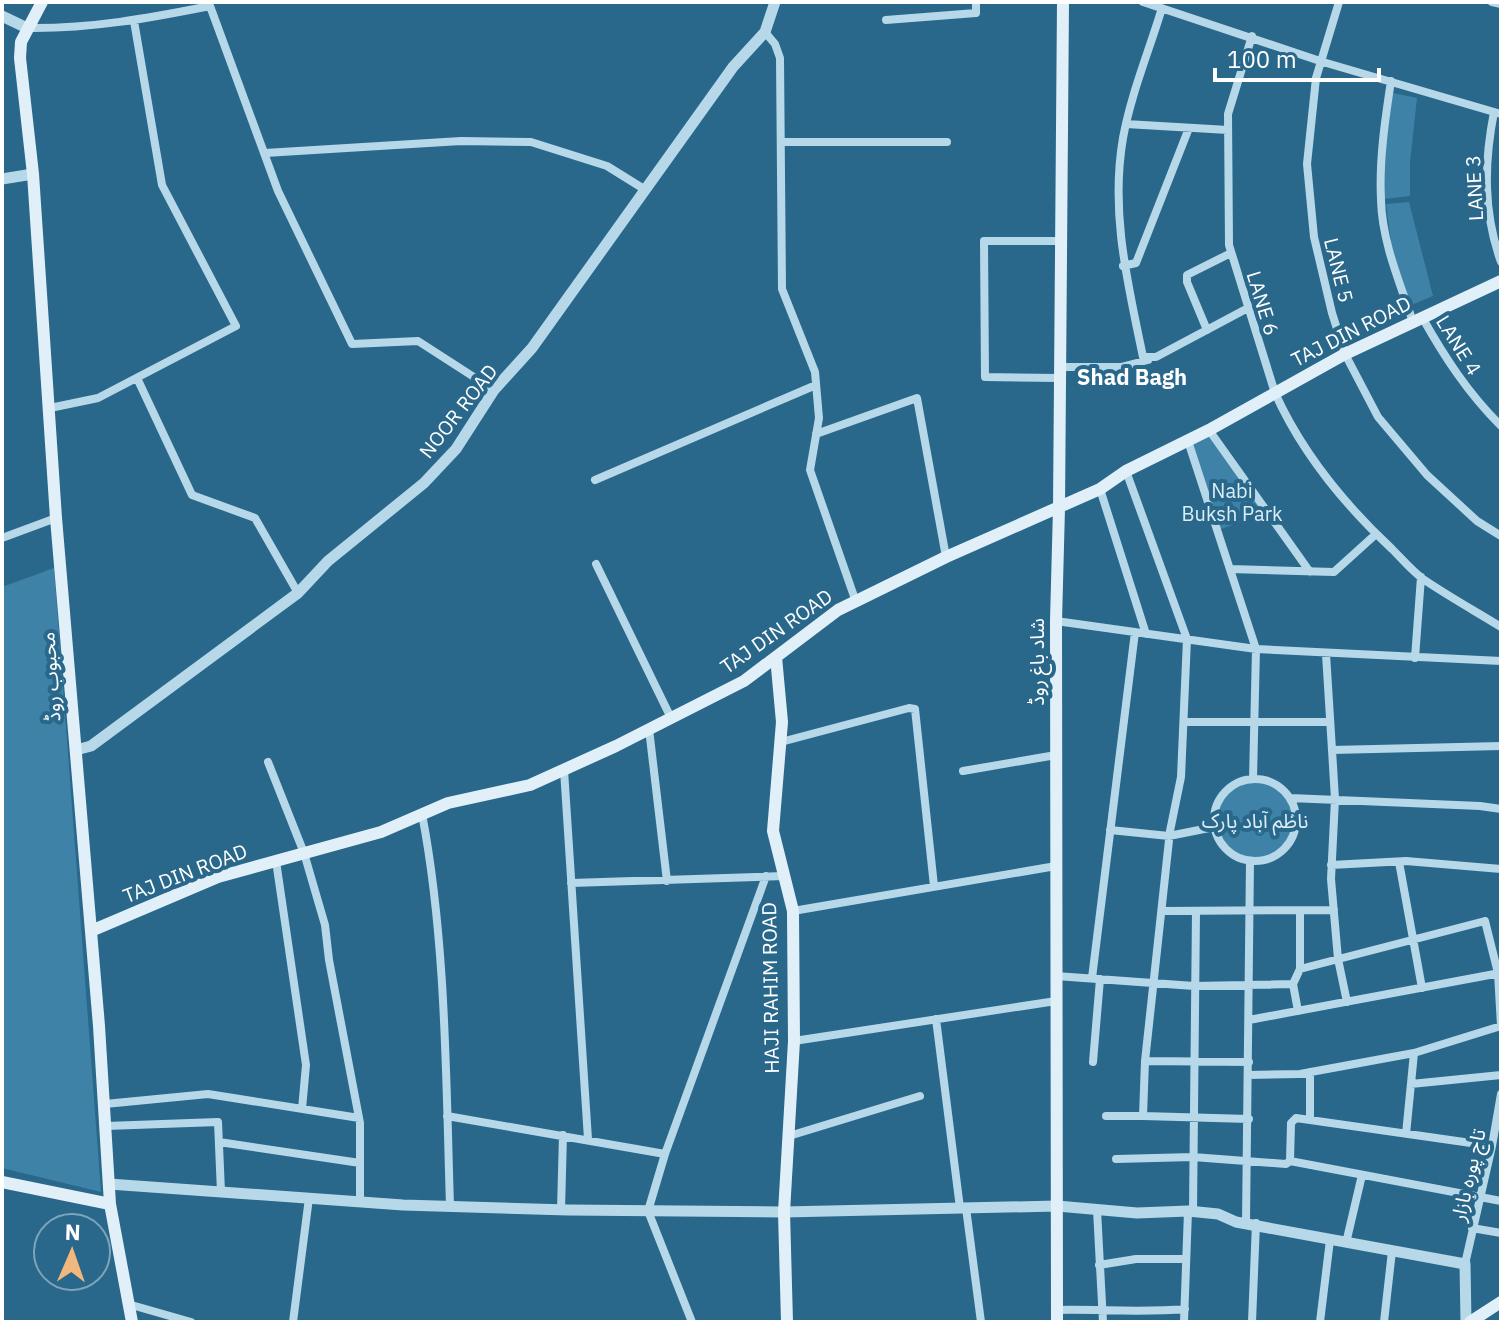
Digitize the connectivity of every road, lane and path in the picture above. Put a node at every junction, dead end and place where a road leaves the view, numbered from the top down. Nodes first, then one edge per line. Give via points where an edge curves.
1 (42, 2) edge
2 (775, 2) edge
3 (976, 2) edge
4 (1063, 2) edge
5 (1143, 2) edge
6 (1339, 2) edge
7 (1492, 2) edge
8 (1501, 4) edge
9 (1162, 8) junction
10 (2, 16) edge
11 (886, 20) dead end
12 (134, 21) junction
13 (27, 28) junction
14 (765, 32) junction
15 (1252, 36) junction
16 (1323, 62) junction
17 (1391, 81) junction
18 (1498, 113) edge
19 (1126, 124) junction
20 (1189, 128) junction
21 (1228, 130) junction
22 (782, 142) junction
23 (947, 142) dead end
24 (265, 153) junction
25 (33, 174) junction
26 (2, 179) edge
27 (644, 189) junction
28 (1061, 241) junction
29 (1231, 253) junction
30 (1501, 262) edge
31 (1123, 266) junction
32 (1501, 281) edge
33 (1248, 308) junction
34 (1418, 319) junction
35 (1207, 330) junction
36 (1345, 354) junction
37 (1149, 359) junction
38 (1060, 372) junction
39 (137, 378) junction
40 (816, 385) junction
41 (494, 390) junction
42 (1275, 393) junction
43 (50, 408) junction
44 (1501, 426) edge
45 (1209, 430) junction
46 (816, 434) junction
47 (1188, 441) junction
48 (1126, 471) junction
49 (595, 480) dead end
50 (1100, 489) junction
51 (1059, 508) junction
52 (56, 518) junction
53 (1376, 534) junction
54 (1501, 536) edge
55 (2, 538) edge
56 (946, 557) junction
57 (596, 564) dead end
58 (1230, 569) junction
59 (1310, 572) junction
60 (1421, 577) junction
61 (298, 593) junction
62 (856, 602) junction
63 (1056, 621) junction
64 (1501, 627) edge
65 (1135, 632) junction
66 (1146, 634) junction
67 (1187, 639) junction
68 (1256, 649) junction
69 (1326, 654) junction
70 (776, 657) junction
71 (1415, 658) junction
72 (1501, 661) edge
73 (671, 718) junction
74 (1184, 722) junction
75 (1255, 722) junction
76 (1330, 722) junction
77 (649, 729) junction
78 (781, 742) junction
79 (1501, 746) edge
80 (76, 750) junction
81 (1332, 750) junction
82 (1056, 755) junction
83 (268, 762) dead end
84 (564, 770) junction
85 (963, 771) dead end
86 (1253, 779) junction
87 (1290, 798) junction
88 (1335, 799) junction
89 (1501, 809) edge
90 (422, 814) junction
91 (1214, 827) junction
92 (1110, 830) junction
93 (1169, 836) junction
94 (304, 853) junction
95 (276, 861) junction
96 (1250, 861) junction
97 (1399, 862) junction
98 (1331, 865) junction
99 (1056, 866) junction
100 (1501, 869) edge
101 (766, 876) junction
102 (784, 876) junction
103 (667, 881) junction
104 (571, 883) junction
105 (934, 886) junction
106 (1334, 910) junction
107 (793, 911) junction
108 (1162, 911) junction
109 (1196, 911) junction
110 (1251, 911) junction
111 (1300, 911) junction
112 (91, 931) junction
113 (1413, 940) junction
114 (1338, 959) junction
115 (1300, 969) junction
116 (1499, 973) edge
117 (1056, 976) junction
118 (1096, 978) junction
119 (1153, 984) junction
120 (1293, 984) junction
121 (1194, 986) junction
122 (1249, 986) junction
123 (1422, 988) junction
124 (1056, 1001) junction
125 (1347, 1002) junction
126 (1298, 1011) junction
127 (936, 1019) junction
128 (1249, 1020) junction
129 (1501, 1026) edge
130 (794, 1041) junction
131 (1414, 1053) junction
132 (1145, 1061) junction
133 (1093, 1062) dead end
134 (1193, 1062) junction
135 (1249, 1062) junction
136 (1310, 1072) junction
137 (1248, 1075) junction
138 (1501, 1075) edge
139 (1411, 1084) junction
140 (1501, 1094) edge
141 (920, 1096) dead end
142 (105, 1104) junction
143 (302, 1109) junction
144 (447, 1116) junction
145 (1106, 1116) dead end
146 (1143, 1116) junction
147 (1193, 1117) junction
148 (359, 1118) junction
149 (1249, 1119) junction
150 (1310, 1120) junction
151 (106, 1126) junction
152 (1406, 1134) junction
153 (563, 1135) junction
154 (789, 1136) junction
155 (588, 1139) junction
156 (219, 1142) junction
157 (1492, 1146) junction
158 (665, 1154) junction
159 (1193, 1157) junction
160 (1116, 1159) dead end
161 (1290, 1161) junction
162 (1248, 1162) junction
163 (360, 1163) junction
164 (1362, 1175) junction
165 (2, 1182) edge
166 (109, 1184) junction
167 (221, 1192) junction
168 (1480, 1197) junction
169 (309, 1198) junction
170 (1501, 1201) edge
171 (360, 1202) junction
172 (110, 1204) junction
173 (450, 1206) junction
174 (1057, 1206) junction
175 (963, 1208) junction
176 (561, 1210) junction
177 (1097, 1210) junction
178 (648, 1211) junction
179 (1190, 1211) junction
180 (784, 1212) junction
181 (1251, 1223) junction
182 (1472, 1228) junction
183 (1501, 1233) edge
184 (1330, 1240) junction
185 (1346, 1243) junction
186 (1392, 1251) junction
187 (1186, 1259) junction
188 (1465, 1264) junction
189 (1099, 1265) junction
190 (1501, 1302) edge
191 (128, 1304) junction
192 (1100, 1309) junction
193 (1185, 1309) junction
194 (1057, 1316) edge
195 (132, 1322) edge
196 (191, 1322) edge
197 (293, 1322) edge
198 (692, 1322) edge
199 (787, 1322) edge
200 (981, 1322) edge
201 (1103, 1322) edge
202 (1184, 1322) edge
203 (1252, 1322) edge
204 (1320, 1322) edge
205 (1384, 1322) edge
206 (1468, 1322) edge

1 - 13 main road
2 - 14 street, NOOR ROAD
3 - 11 street via 976,13
4 - 28 main road, شاد باغ روڈ
5 - 9 street
6 - 16 street, LANE 5
7 - 8 street
9 - 15 street
9 - 19 street
10 - 13 street
12 - 13 street
12 - 24 street via 210,6
12 - 39 street via 162,185 236,326
13 - 25 main road, محبوب روڈ via 20,58
14 - 22 street via 780,58
14 - 27 street, NOOR ROAD
15 - 16 street
15 - 21 street, LANE 6
16 - 17 street
16 - 36 street, LANE 5 via 1309,128 1309,208
17 - 18 street
17 - 34 street, LANE 4 via 1381,202 1389,252
18 - 30 street, LANE 3 via 1488,145 1486,179 1488,213
19 - 20 street
19 - 31 street via 1119,219
20 - 21 street
20 - 31 street via 1136,263
21 - 29 street, LANE 6
22 - 23 street
22 - 40 street via 782,289
24 - 27 street via 531,142 607,166
24 - 41 street via 352,344 418,341
25 - 26 street
25 - 43 main road, محبوب روڈ
27 - 41 street, NOOR ROAD via 532,348
28 - 38 main road, شاد باغ روڈ
28 - 38 street via 984,241 985,377
29 - 33 street, LANE 6
29 - 35 street via 1187,275
31 - 37 street via 1143,357
32 - 34 main road, TAJ DIN ROAD
33 - 35 street
33 - 42 street, LANE 6
34 - 36 main road, TAJ DIN ROAD
34 - 44 street, LANE 4 via 1477,402
35 - 37 street
36 - 42 main road, TAJ DIN ROAD
36 - 54 street, LANE 5 via 1378,417 1427,475
37 - 38 street
38 - 51 main road, شاد باغ روڈ
39 - 43 street via 98,398
39 - 61 street via 192,495 255,518
40 - 46 street
40 - 49 street
41 - 61 street, NOOR ROAD via 456,449 424,483 328,561
42 - 45 main road, TAJ DIN ROAD
42 - 53 street, LANE 6 via 1314,461
43 - 52 main road, محبوب روڈ
45 - 47 main road, TAJ DIN ROAD
45 - 59 street
46 - 56 street via 917,398
46 - 62 street via 810,470
47 - 48 main road, TAJ DIN ROAD
47 - 58 street
48 - 50 main road, TAJ DIN ROAD
48 - 67 street
50 - 51 main road, TAJ DIN ROAD
50 - 66 street
51 - 56 main road, TAJ DIN ROAD
51 - 63 main road, شاد باغ روڈ
52 - 55 street
52 - 80 main road, محبوب روڈ
53 - 59 street via 1334,572
53 - 60 street, LANE 6
56 - 62 main road, TAJ DIN ROAD
57 - 73 street
58 - 59 street
58 - 68 street
60 - 64 street, LANE 6
60 - 71 street
61 - 80 street, NOOR ROAD via 91,746
62 - 70 main road, TAJ DIN ROAD
63 - 65 street
63 - 82 main road, شاد باغ روڈ
65 - 66 street
65 - 92 street
66 - 67 street
67 - 68 street
67 - 74 street
68 - 69 street
68 - 75 street
69 - 71 street
69 - 76 street
70 - 73 main road, TAJ DIN ROAD via 744,681
70 - 78 main road, HAJI RAHIM ROAD
71 - 72 street
73 - 77 main road, TAJ DIN ROAD
74 - 75 street
74 - 93 street via 1181,777
75 - 76 street
75 - 86 street
76 - 81 street
77 - 84 main road, TAJ DIN ROAD
77 - 103 street
78 - 102 main road, HAJI RAHIM ROAD via 773,831
78 - 105 street via 915,709
79 - 81 street
80 - 112 main road, محبوب روڈ
81 - 88 street
82 - 85 street
82 - 99 main road, شاد باغ روڈ
83 - 94 street
84 - 90 main road, TAJ DIN ROAD via 530,785
84 - 104 street
86 - 87 street via 1280,787
86 - 91 street via 1228,789 1219,800
87 - 88 street
87 - 96 street via 1296,823 1286,847
88 - 89 street
88 - 98 street
90 - 94 main road, TAJ DIN ROAD via 381,832
90 - 144 street via 433,869
91 - 93 street
91 - 96 street via 1227,850
92 - 93 street
92 - 118 street
93 - 108 street
94 - 95 main road, TAJ DIN ROAD
94 - 148 street via 325,925
95 - 112 main road, TAJ DIN ROAD via 218,877
95 - 143 street via 306,1065
96 - 110 street
97 - 98 street
97 - 100 street
97 - 113 street
98 - 106 street
99 - 105 street
99 - 117 main road, شاد باغ روڈ
101 - 102 street
101 - 103 street
101 - 158 street
102 - 107 main road, HAJI RAHIM ROAD
103 - 104 street
104 - 155 street
105 - 107 street
106 - 111 street
106 - 114 street
107 - 130 main road, HAJI RAHIM ROAD
108 - 109 street
108 - 119 street
109 - 110 street
109 - 121 street
110 - 111 street
110 - 122 street
111 - 115 street
112 - 142 main road, محبوب روڈ
113 - 114 street
113 - 116 street via 1485,921
113 - 123 street
114 - 115 street
114 - 125 street
115 - 120 street
116 - 123 street
116 - 129 street
117 - 118 street
117 - 124 main road, شاد باغ روڈ
118 - 119 street
118 - 133 street
119 - 121 street
119 - 132 street
120 - 122 street
120 - 126 street
121 - 122 street
121 - 134 street
122 - 128 street
123 - 125 street
124 - 127 street
124 - 174 main road, شاد باغ روڈ
125 - 126 street
126 - 128 street
127 - 130 street
127 - 175 street
128 - 135 street
129 - 131 street
130 - 154 main road, HAJI RAHIM ROAD
131 - 136 street
131 - 139 street
132 - 134 street
132 - 146 street
134 - 135 street
134 - 147 street
135 - 137 street
136 - 137 street
136 - 150 street
137 - 149 street
138 - 139 street
139 - 152 street
140 - 157 street, تاج پورہ بازار
141 - 154 street
142 - 143 street via 208,1094
142 - 151 main road, محبوب روڈ
143 - 148 street
144 - 153 street
144 - 173 street
145 - 146 street
146 - 147 street
147 - 149 street
147 - 159 street
148 - 163 street
149 - 162 street
150 - 152 street
150 - 161 street via 1292,1120
151 - 156 street via 218,1122
151 - 166 main road, محبوب روڈ
152 - 157 street
153 - 155 street
153 - 176 street
154 - 180 main road, HAJI RAHIM ROAD
155 - 158 street
156 - 163 street
156 - 167 street
157 - 168 street, تاج پورہ بازار
158 - 178 street
159 - 160 street
159 - 162 street
159 - 179 street
161 - 162 street
161 - 164 street
162 - 181 street
163 - 171 street
164 - 168 street
164 - 185 street
165 - 172 main road
166 - 167 street
166 - 172 main road, محبوب روڈ
167 - 169 street
168 - 170 street
168 - 182 street, تاج پورہ بازار
169 - 171 street
169 - 197 street
171 - 173 street
172 - 191 main road, محبوب روڈ
173 - 176 street
174 - 175 street
174 - 177 street
174 - 194 main road, شاد باغ روڈ
175 - 180 street
175 - 200 street
176 - 178 street
177 - 179 street
177 - 189 street
178 - 180 street
178 - 198 street
179 - 181 street
179 - 187 street
180 - 199 main road, HAJI RAHIM ROAD
181 - 184 street
181 - 203 street
182 - 183 street
182 - 188 street, تاج پورہ بازار
184 - 185 street
184 - 204 street
185 - 186 street
186 - 188 street
186 - 205 street
187 - 189 street
187 - 193 street
188 - 206 street
189 - 192 street
190 - 206 main road
191 - 195 main road, محبوب روڈ
191 - 196 street
192 - 193 street
192 - 194 street
192 - 201 street
193 - 202 street

